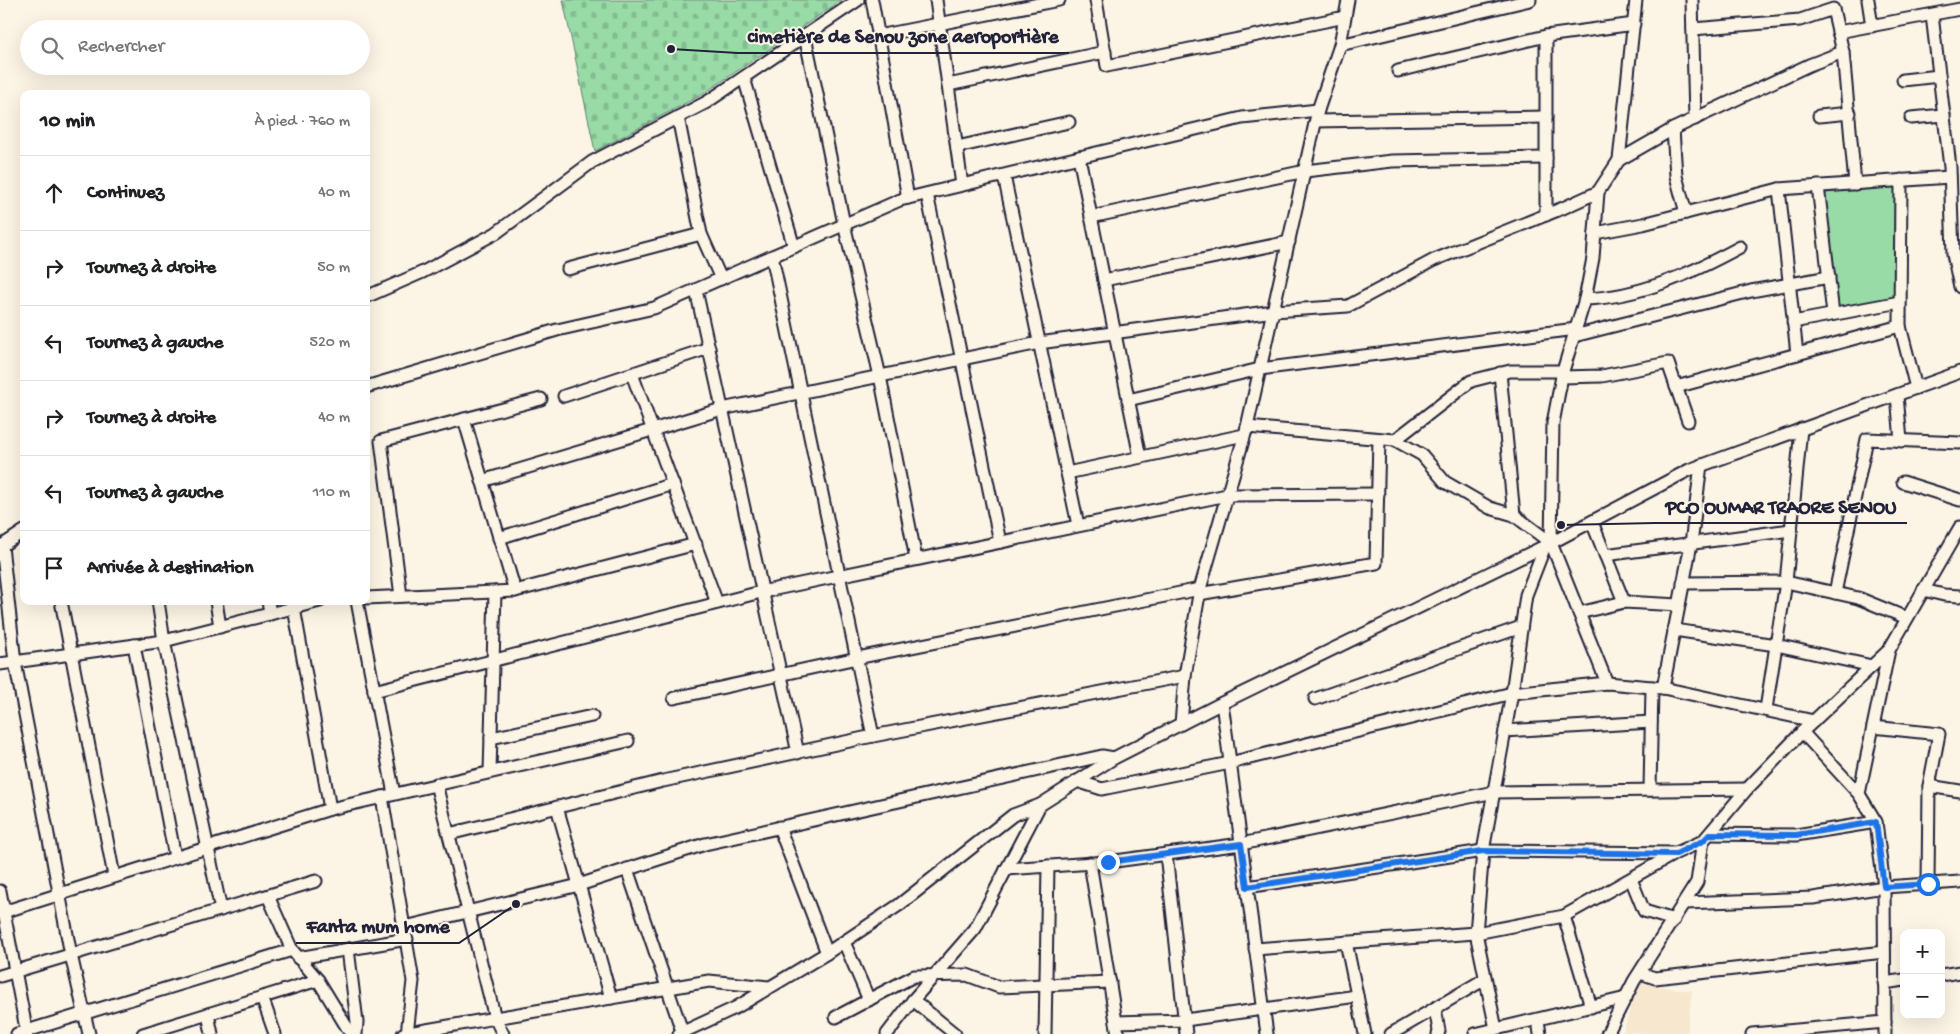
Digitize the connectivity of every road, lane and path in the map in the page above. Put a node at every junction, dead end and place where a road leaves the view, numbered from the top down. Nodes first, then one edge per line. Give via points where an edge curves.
1 (858, 0) edge
2 (872, 0) edge
3 (936, 0) edge
4 (1059, 0) edge
5 (1096, 0) edge
6 (1348, 0) edge
7 (1530, 0) edge
8 (1636, 0) edge
9 (1692, 0) edge
10 (1868, 0) edge
11 (1494, 4) edge
12 (1957, 6) edge
13 (1932, 14) junction
14 (1345, 17) junction
15 (939, 24) junction
16 (1634, 24) junction
17 (1872, 26) junction
18 (1693, 28) junction
19 (1838, 32) junction
20 (805, 36) junction
21 (878, 36) junction
22 (1546, 36) junction
23 (1340, 45) junction
24 (1104, 52) junction
25 (1843, 52) junction
26 (1398, 72) dead end
27 (1939, 76) junction
28 (744, 78) junction
29 (1903, 80) dead end
30 (948, 85) junction
31 (1850, 113) junction
32 (1944, 114) junction
33 (1317, 115) junction
34 (1819, 116) dead end
35 (678, 117) junction
36 (1546, 117) junction
37 (1911, 118) dead end
38 (1695, 119) junction
39 (1069, 122) dead end
40 (1673, 129) junction
41 (957, 147) junction
42 (1079, 158) junction
43 (1546, 158) junction
44 (1619, 160) junction
45 (1953, 170) edge
46 (1305, 171) junction
47 (1004, 176) junction
48 (1901, 180) junction
49 (1855, 184) junction
50 (962, 185) junction
51 (1818, 186) junction
52 (1779, 189) junction
53 (1598, 192) junction
54 (927, 194) junction
55 (908, 198) junction
56 (1686, 213) junction
57 (1546, 215) junction
58 (1091, 217) junction
59 (844, 224) junction
60 (1595, 232) junction
61 (700, 234) junction
62 (1289, 242) junction
63 (794, 247) junction
64 (1740, 247) dead end
65 (772, 256) junction
66 (568, 269) dead end
67 (1829, 277) junction
68 (720, 279) junction
69 (1104, 280) junction
70 (1789, 284) junction
71 (1960, 287) edge
72 (696, 290) junction
73 (370, 295) edge
74 (1585, 298) junction
75 (1900, 302) junction
76 (1274, 311) junction
77 (1833, 314) junction
78 (1793, 322) junction
79 (1900, 326) junction
80 (1114, 332) junction
81 (1575, 333) junction
82 (1040, 342) junction
83 (709, 348) junction
84 (1797, 354) junction
85 (962, 359) junction
86 (1260, 369) junction
87 (1960, 372) edge
88 (632, 374) junction
89 (1500, 374) junction
90 (1563, 374) junction
91 (880, 376) junction
92 (370, 386) edge
93 (1676, 387) junction
94 (1916, 388) junction
95 (801, 392) junction
96 (1897, 395) junction
97 (564, 396) dead end
98 (542, 398) dead end
99 (1128, 400) junction
100 (722, 409) junction
101 (464, 419) junction
102 (1688, 421) dead end
103 (653, 429) junction
104 (1801, 429) junction
105 (1245, 431) junction
106 (1379, 439) junction
107 (1395, 440) junction
108 (1901, 440) junction
109 (1960, 443) edge
110 (1140, 457) junction
111 (1701, 465) junction
112 (1067, 473) junction
113 (482, 481) junction
114 (1903, 482) dead end
115 (673, 484) junction
116 (1378, 494) junction
117 (1227, 495) junction
118 (1960, 500) edge
119 (1514, 515) junction
120 (1592, 522) junction
121 (1078, 525) junction
122 (1791, 530) junction
123 (1959, 531) edge
124 (20, 534) edge
125 (499, 538) junction
126 (1000, 542) junction
127 (696, 544) junction
128 (1691, 544) junction
129 (1548, 545) junction
130 (1, 546) edge
131 (1605, 555) junction
132 (916, 560) junction
133 (840, 576) junction
134 (1786, 582) junction
135 (1683, 583) junction
136 (1924, 590) junction
137 (515, 591) junction
138 (495, 592) junction
139 (761, 592) junction
140 (1199, 592) junction
141 (1835, 593) junction
142 (401, 596) junction
143 (1960, 596) edge
144 (370, 598) edge
145 (1624, 602) junction
146 (718, 603) junction
147 (62, 605) edge
148 (159, 605) edge
149 (217, 605) edge
150 (269, 605) edge
151 (305, 605) edge
152 (358, 605) edge
153 (1679, 605) junction
154 (294, 608) junction
155 (1579, 613) junction
156 (270, 614) junction
157 (1908, 618) junction
158 (220, 627) junction
159 (1522, 627) junction
160 (1674, 630) junction
161 (164, 641) junction
162 (134, 645) junction
163 (1776, 645) junction
164 (1889, 650) junction
165 (71, 654) junction
166 (857, 658) junction
167 (493, 661) junction
168 (15, 662) junction
169 (0, 664) edge
170 (1872, 666) junction
171 (780, 675) junction
172 (1184, 676) junction
173 (1607, 683) junction
174 (1657, 688) junction
175 (374, 691) junction
176 (1512, 693) junction
177 (674, 698) dead end
178 (1315, 699) dead end
179 (1222, 702) junction
180 (1766, 710) junction
181 (592, 716) dead end
182 (1814, 721) junction
183 (1651, 722) junction
184 (1181, 724) junction
185 (1873, 727) junction
186 (1505, 731) junction
187 (1802, 732) junction
188 (873, 736) junction
189 (491, 738) junction
190 (628, 741) dead end
191 (798, 754) junction
192 (1114, 758) junction
193 (1230, 763) junction
194 (490, 772) junction
195 (1077, 781) junction
196 (436, 784) junction
197 (1929, 786) junction
198 (1748, 789) junction
199 (1650, 790) junction
200 (1960, 791) edge
201 (1494, 792) junction
202 (394, 794) junction
203 (1859, 794) junction
204 (382, 797) junction
205 (1040, 805) junction
206 (558, 807) junction
207 (330, 809) junction
208 (1876, 822) junction
209 (779, 827) junction
210 (449, 834) junction
211 (1706, 838) junction
212 (1241, 844) junction
213 (208, 847) junction
214 (1483, 851) junction
215 (1166, 854) junction
216 (1676, 854) junction
217 (175, 857) junction
218 (1090, 864) junction
219 (1048, 866) junction
220 (627, 869) junction
221 (1006, 869) junction
222 (114, 876) junction
223 (1631, 879) junction
224 (316, 881) dead end
225 (1960, 882) edge
226 (1928, 884) junction
227 (579, 885) junction
228 (1247, 887) junction
229 (1884, 887) junction
230 (0, 891) edge
231 (60, 894) junction
232 (268, 896) junction
233 (1685, 904) junction
234 (221, 910) junction
235 (2, 912) edge
236 (468, 912) junction
237 (1564, 916) junction
238 (1674, 920) junction
239 (405, 927) junction
240 (1476, 933) junction
241 (407, 939) junction
242 (844, 942) junction
243 (1346, 942) junction
244 (348, 949) junction
245 (1256, 949) junction
246 (1884, 952) junction
247 (827, 953) junction
248 (295, 954) junction
249 (71, 955) junction
250 (15, 972) junction
251 (1960, 972) edge
252 (1640, 973) junction
253 (1945, 974) edge
254 (0, 976) edge
255 (934, 976) junction
256 (1485, 979) junction
257 (318, 980) junction
258 (1900, 981) edge
259 (1110, 982) junction
260 (1884, 983) junction
261 (1046, 985) junction
262 (769, 987) junction
263 (668, 989) junction
264 (1357, 996) junction
265 (262, 997) junction
266 (611, 998) junction
267 (1626, 998) junction
268 (870, 1000) junction
269 (913, 1000) junction
270 (1591, 1007) junction
271 (1435, 1008) junction
272 (1264, 1009) junction
273 (85, 1013) junction
274 (208, 1014) junction
275 (836, 1017) dead end
276 (495, 1018) junction
277 (1185, 1020) junction
278 (1538, 1020) junction
279 (1116, 1022) junction
280 (1885, 1022) junction
281 (1496, 1029) junction
282 (23, 1033) edge
283 (680, 1033) edge
284 (89, 1034) edge
285 (146, 1034) edge
286 (212, 1034) edge
287 (275, 1034) edge
288 (351, 1034) edge
289 (356, 1034) edge
290 (405, 1034) edge
291 (503, 1034) edge
292 (887, 1034) edge
293 (955, 1034) edge
294 (1045, 1034) edge
295 (1118, 1034) edge
296 (1186, 1034) edge
297 (1267, 1034) edge
298 (1365, 1034) edge
299 (1391, 1034) edge
300 (1438, 1034) edge
301 (1475, 1034) edge
302 (1540, 1034) edge
303 (1607, 1034) edge
304 (1752, 1034) edge
305 (1885, 1034) edge

1 - 20 street
2 - 21 street
3 - 15 street
4 - 15 street
5 - 24 street
6 - 14 street
7 - 11 street
8 - 16 street
9 - 18 street
10 - 17 street
11 - 23 street
12 - 13 street
13 - 17 street
13 - 27 street
14 - 23 street
14 - 24 street via 1107,66
15 - 21 street
15 - 30 street
16 - 22 street
16 - 44 street
17 - 19 street
18 - 19 street via 1800,20 1833,9
18 - 38 street
19 - 25 street
20 - 28 street
20 - 59 street
21 - 55 street
22 - 26 street
22 - 36 street
23 - 33 street
24 - 30 street
25 - 31 street
25 - 38 street
27 - 29 street
27 - 32 street
28 - 35 street
28 - 63 street
30 - 41 street
31 - 34 street
31 - 49 street
32 - 37 street
32 - 45 street
33 - 36 street
33 - 42 street via 1242,118
33 - 46 street
35 - 61 street
35 - 73 street via 592,162 496,233 423,272
36 - 43 street
38 - 40 street
39 - 41 street
40 - 44 street
40 - 56 street via 1676,176
41 - 50 street
42 - 47 street
42 - 58 street
43 - 46 street via 1392,161
43 - 57 street
44 - 53 street
45 - 48 street
45 - 71 street via 1953,254
46 - 58 street
46 - 62 street
47 - 50 street
47 - 82 street
48 - 49 street
48 - 75 street
49 - 51 street
50 - 54 street
51 - 52 street
51 - 67 street
52 - 56 street
52 - 70 street
53 - 57 street
53 - 60 street
54 - 55 street
54 - 85 street
55 - 59 street
56 - 60 street
57 - 76 street via 1434,260 1348,306
58 - 69 street
59 - 63 street
59 - 91 street
60 - 74 street
61 - 66 street
61 - 68 street
62 - 69 street
62 - 76 street
63 - 65 street
64 - 74 street via 1702,268 1657,285 1610,298
65 - 68 street
65 - 95 street
67 - 70 street
67 - 77 street
68 - 72 street
69 - 80 street
70 - 78 street
70 - 81 street
72 - 83 street
72 - 92 street via 654,308 557,330
74 - 81 street
75 - 77 street
75 - 79 street
76 - 80 street
76 - 86 street
77 - 78 street
78 - 84 street
79 - 84 street
79 - 94 street
80 - 82 street
80 - 99 street
81 - 86 street
81 - 90 street
82 - 85 street
82 - 112 street
83 - 88 street
83 - 100 street
84 - 93 street
85 - 91 street
85 - 126 street
86 - 99 street
86 - 105 street
87 - 94 street
88 - 97 street
88 - 103 street
89 - 90 street via 1510,371
89 - 107 street via 1471,381
89 - 119 street
90 - 93 street via 1602,376 1668,363
90 - 129 street via 1553,423
91 - 95 street
91 - 132 street
93 - 102 street
94 - 96 street
95 - 100 street
95 - 133 street
96 - 104 street
96 - 108 street
98 - 101 street
99 - 110 street
100 - 103 street
100 - 139 street
101 - 113 street
101 - 142 street via 381,441
103 - 113 street
103 - 115 street
104 - 111 street
104 - 122 street
105 - 106 street
105 - 110 street
105 - 117 street
106 - 107 street
106 - 116 street
107 - 119 street via 1422,455 1445,482 1490,508
108 - 109 street
108 - 141 street via 1867,439
110 - 112 street
111 - 120 street
111 - 128 street
112 - 121 street
113 - 125 street
114 - 118 street
115 - 125 street
115 - 127 street
116 - 117 street
116 - 140 street via 1376,563
117 - 121 street
117 - 140 street
119 - 129 street
120 - 129 street
120 - 131 street
121 - 126 street
122 - 128 street
122 - 134 street
123 - 136 street
124 - 130 street
125 - 137 street
126 - 132 street
127 - 137 street
127 - 146 street
128 - 131 street
128 - 135 street
129 - 155 street
129 - 159 street via 1526,595
129 - 179 street
130 - 168 street
131 - 145 street
132 - 133 street
133 - 139 street
133 - 166 street
134 - 135 street
134 - 141 street
134 - 163 street
135 - 153 street
136 - 143 street
136 - 157 street
137 - 138 street
138 - 142 street
138 - 167 street
139 - 146 street
139 - 171 street
140 - 166 street
140 - 172 street
141 - 157 street via 1858,598
142 - 144 street
145 - 153 street
145 - 155 street
146 - 167 street
147 - 165 street
148 - 161 street
149 - 158 street
150 - 156 street
151 - 154 street
152 - 175 street
153 - 160 street
154 - 156 street
154 - 207 street
155 - 173 street
156 - 158 street
157 - 164 street
158 - 161 street
159 - 176 street
159 - 178 street
160 - 163 street
160 - 174 street
161 - 162 street
161 - 213 street
162 - 165 street
162 - 217 street
163 - 170 street
163 - 180 street
164 - 170 street
164 - 185 street
165 - 168 street
165 - 222 street
166 - 171 street
166 - 188 street
167 - 175 street
167 - 189 street
168 - 169 street
168 - 231 street
170 - 182 street
171 - 177 street
171 - 191 street
172 - 184 street
172 - 188 street
173 - 174 street
173 - 176 street
174 - 180 street
174 - 183 street
175 - 202 street
176 - 186 street
176 - 193 street
179 - 184 street
179 - 193 street
180 - 182 street
181 - 189 street
182 - 187 street
183 - 186 street
183 - 199 street
184 - 192 street
185 - 197 street via 1939,734
185 - 203 street
186 - 201 street
187 - 198 street
187 - 203 street
188 - 191 street
189 - 194 street
190 - 194 street
191 - 206 street via 663,781
192 - 195 street
192 - 209 street via 1102,756
193 - 195 street via 1102,789
193 - 212 street
194 - 196 street
195 - 205 street
196 - 202 street
196 - 210 street
197 - 200 street
197 - 226 street
198 - 199 street
198 - 211 street
199 - 201 street
201 - 212 street
201 - 214 street
202 - 204 street
203 - 208 street
204 - 207 street
204 - 239 street
205 - 221 street
205 - 242 street via 1013,815 899,906
206 - 210 street
206 - 227 street
207 - 213 street
208 - 211 street via 1796,835
208 - 229 street
209 - 220 street via 704,844
209 - 247 street
210 - 236 street
211 - 216 street
211 - 233 street via 1697,882
212 - 215 street
212 - 228 street
213 - 217 street
213 - 234 street
214 - 216 street
214 - 228 street
214 - 240 street
215 - 218 street
215 - 277 street
216 - 223 street
217 - 222 street
218 - 219 street
218 - 259 street
219 - 221 street
219 - 261 street
220 - 227 street
220 - 263 street
221 - 255 street via 975,928
222 - 231 street
223 - 237 street
223 - 238 street via 1644,911
224 - 232 street
225 - 226 street
226 - 229 street
227 - 236 street
227 - 266 street
228 - 245 street
229 - 233 street via 1813,898
229 - 246 street
230 - 235 street
231 - 235 street
231 - 249 street
232 - 234 street
232 - 248 street
233 - 238 street
234 - 249 street
235 - 250 street
236 - 239 street
236 - 276 street
237 - 240 street
237 - 270 street
238 - 252 street
239 - 241 street
240 - 243 street
240 - 256 street
241 - 244 street
241 - 290 street via 413,981
242 - 247 street
242 - 268 street
243 - 245 street
243 - 264 street
244 - 248 street
244 - 289 street
245 - 272 street
246 - 252 street via 1655,978
246 - 260 street
247 - 262 street
248 - 257 street
248 - 273 street
249 - 250 street
249 - 273 street
250 - 254 street
250 - 282 street
251 - 253 street
252 - 267 street
255 - 261 street via 967,975 999,987
255 - 268 street via 914,976
255 - 269 street
256 - 271 street
256 - 281 street
257 - 265 street
257 - 288 street
258 - 260 street
259 - 261 street
259 - 279 street
260 - 280 street
261 - 294 street
262 - 263 street via 709,981
262 - 283 street
263 - 266 street
263 - 283 street
264 - 272 street
264 - 298 street
265 - 274 street
265 - 287 street
266 - 276 street
267 - 270 street
267 - 303 street
268 - 275 street
269 - 292 street
269 - 293 street
270 - 278 street
271 - 299 street
271 - 300 street
272 - 277 street
272 - 297 street
273 - 282 street
273 - 284 street
274 - 285 street
274 - 286 street
276 - 290 street
276 - 291 street
277 - 279 street
277 - 296 street
278 - 281 street
278 - 302 street
279 - 295 street
280 - 304 street
280 - 305 street
281 - 301 street

